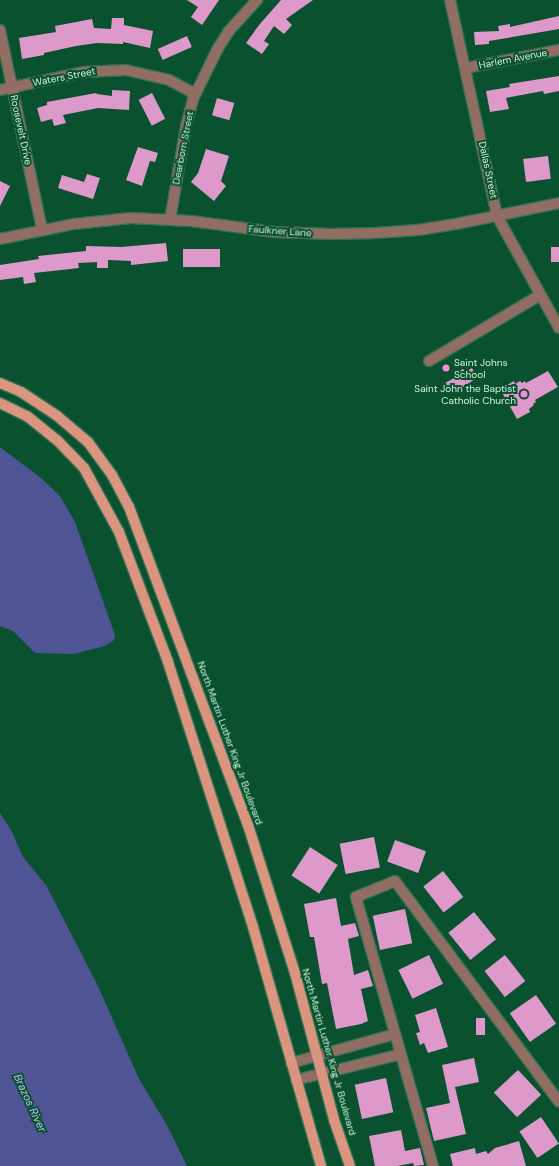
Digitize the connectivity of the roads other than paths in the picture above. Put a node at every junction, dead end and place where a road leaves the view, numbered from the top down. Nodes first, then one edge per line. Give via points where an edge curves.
1 (257, 0) edge
2 (450, 0) edge
3 (0, 30) edge
4 (559, 50) edge
5 (466, 68) junction
6 (12, 88) junction
7 (0, 90) edge
8 (194, 97) junction
9 (559, 203) edge
10 (497, 216) junction
11 (170, 220) junction
12 (42, 230) junction
13 (0, 239) edge
14 (540, 295) junction
15 (559, 328) edge
16 (429, 361) dead end
17 (0, 383) edge
18 (0, 403) edge
19 (395, 1034) junction
20 (401, 1054) junction
21 (317, 1056) junction
22 (291, 1063) junction
23 (321, 1074) junction
24 (296, 1080) junction
25 (559, 1102) edge
26 (321, 1166) edge
27 (350, 1166) edge
28 (433, 1166) edge

1 - 8 street, Dearborn Street via 229,31
2 - 5 street, Dallas Street
3 - 6 street, Roosevelt Drive
4 - 5 street, Harlem Avenue
5 - 10 street, Dallas Street
6 - 7 street, Waters Street
6 - 8 street, Waters Street via 84,72 126,70 169,80 190,91
6 - 12 street, Roosevelt Drive
8 - 11 street, Dearborn Street via 186,126
9 - 10 street, Faulkner Lane
10 - 11 street, Faulkner Lane via 418,230 332,234 274,232
10 - 14 street, Dallas Street
11 - 12 street, Faulkner Lane via 100,220
12 - 13 street, Faulkner Lane
14 - 15 street, Dallas Street
14 - 16 street
17 - 21 main road, North Martin Luther King Jr Boulevard via 21,392 56,415 88,442 112,475 129,507 248,825 295,973
18 - 22 main road via 27,416 57,440 84,468 119,532 168,662 253,927
19 - 20 street
19 - 21 street
19 - 25 street via 356,897 395,881
20 - 23 street
20 - 28 street
21 - 22 street
21 - 23 main road, North Martin Luther King Jr Boulevard
22 - 24 main road
23 - 24 street
23 - 27 main road, North Martin Luther King Jr Boulevard
24 - 26 main road

